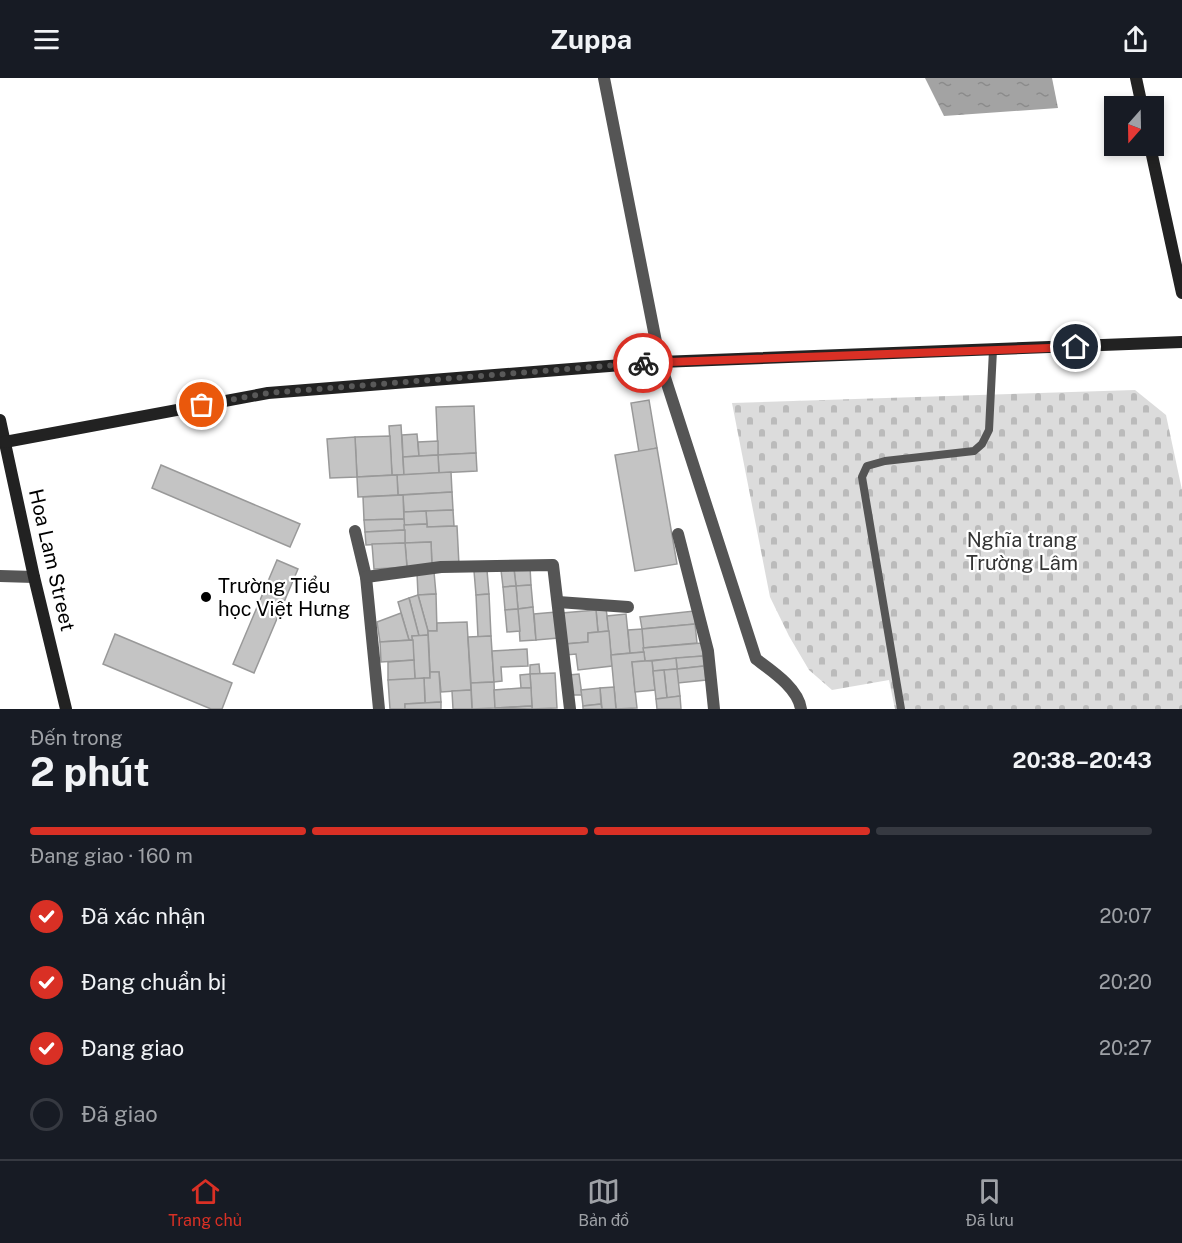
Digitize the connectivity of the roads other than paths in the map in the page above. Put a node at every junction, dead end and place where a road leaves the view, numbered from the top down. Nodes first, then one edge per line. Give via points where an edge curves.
1 (604, 78) edge
2 (1136, 78) edge
3 (1140, 96) edge
4 (1152, 156) edge
5 (1182, 293) edge
6 (1182, 342) edge
7 (993, 350) junction
8 (660, 362) junction
9 (0, 420) edge
10 (5, 442) junction
11 (355, 531) dead end
12 (678, 534) dead end
13 (0, 576) edge
14 (34, 577) junction
15 (366, 578) junction
16 (558, 602) junction
17 (628, 607) dead end
18 (66, 709) edge
19 (379, 709) edge
20 (570, 709) edge
21 (714, 709) edge
22 (801, 709) edge
23 (901, 709) edge

1 - 8 street
2 - 3 street
4 - 5 street
6 - 7 street
7 - 8 street
7 - 23 lane via 989,430 982,444 974,451 885,461 867,466 862,477
8 - 10 street via 268,393
8 - 22 street via 756,658 778,676 800,701
9 - 10 street, Hoa Lam Street
10 - 14 street, Hoa Lam Street
11 - 15 street
12 - 21 street via 708,651
13 - 14 street
14 - 18 street, Hoa Lam Street
15 - 16 street via 441,567 553,565
15 - 19 street
16 - 17 street
16 - 20 street

